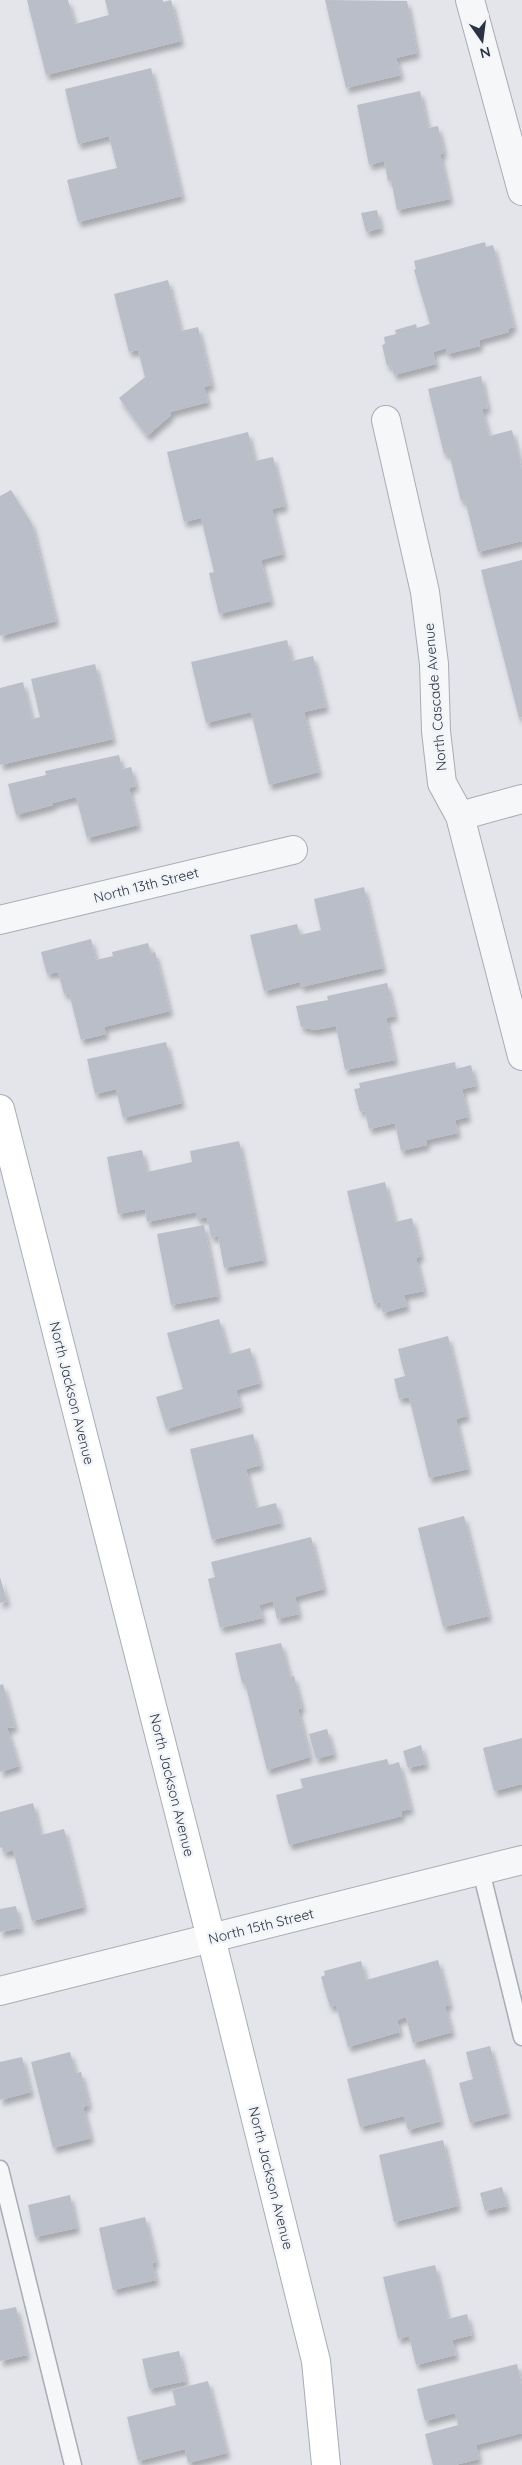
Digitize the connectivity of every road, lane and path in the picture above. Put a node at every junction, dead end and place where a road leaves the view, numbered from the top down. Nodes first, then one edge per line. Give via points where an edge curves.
1 (470, 0) edge
2 (522, 191) edge
3 (386, 420) dead end
4 (522, 799) edge
5 (460, 816) junction
6 (292, 850) dead end
7 (0, 920) edge
8 (522, 1056) edge
9 (0, 1109) edge
10 (522, 1860) edge
11 (481, 1871) junction
12 (211, 1938) junction
13 (0, 1991) edge
14 (522, 2037) edge
15 (0, 2169) edge
16 (73, 2465) edge
17 (326, 2465) edge

1 - 2 street
3 - 5 street, North Cascade Avenue via 425,592 434,664 442,783
4 - 5 street
5 - 8 street, North Cascade Avenue
6 - 7 street, North 13th Street
9 - 12 main road, North Jackson Avenue
10 - 11 street, North 15th Street
11 - 12 street, North 15th Street
11 - 14 lane
12 - 13 street, North 15th Street
12 - 17 main road, North Jackson Avenue via 316,2362
15 - 16 lane

